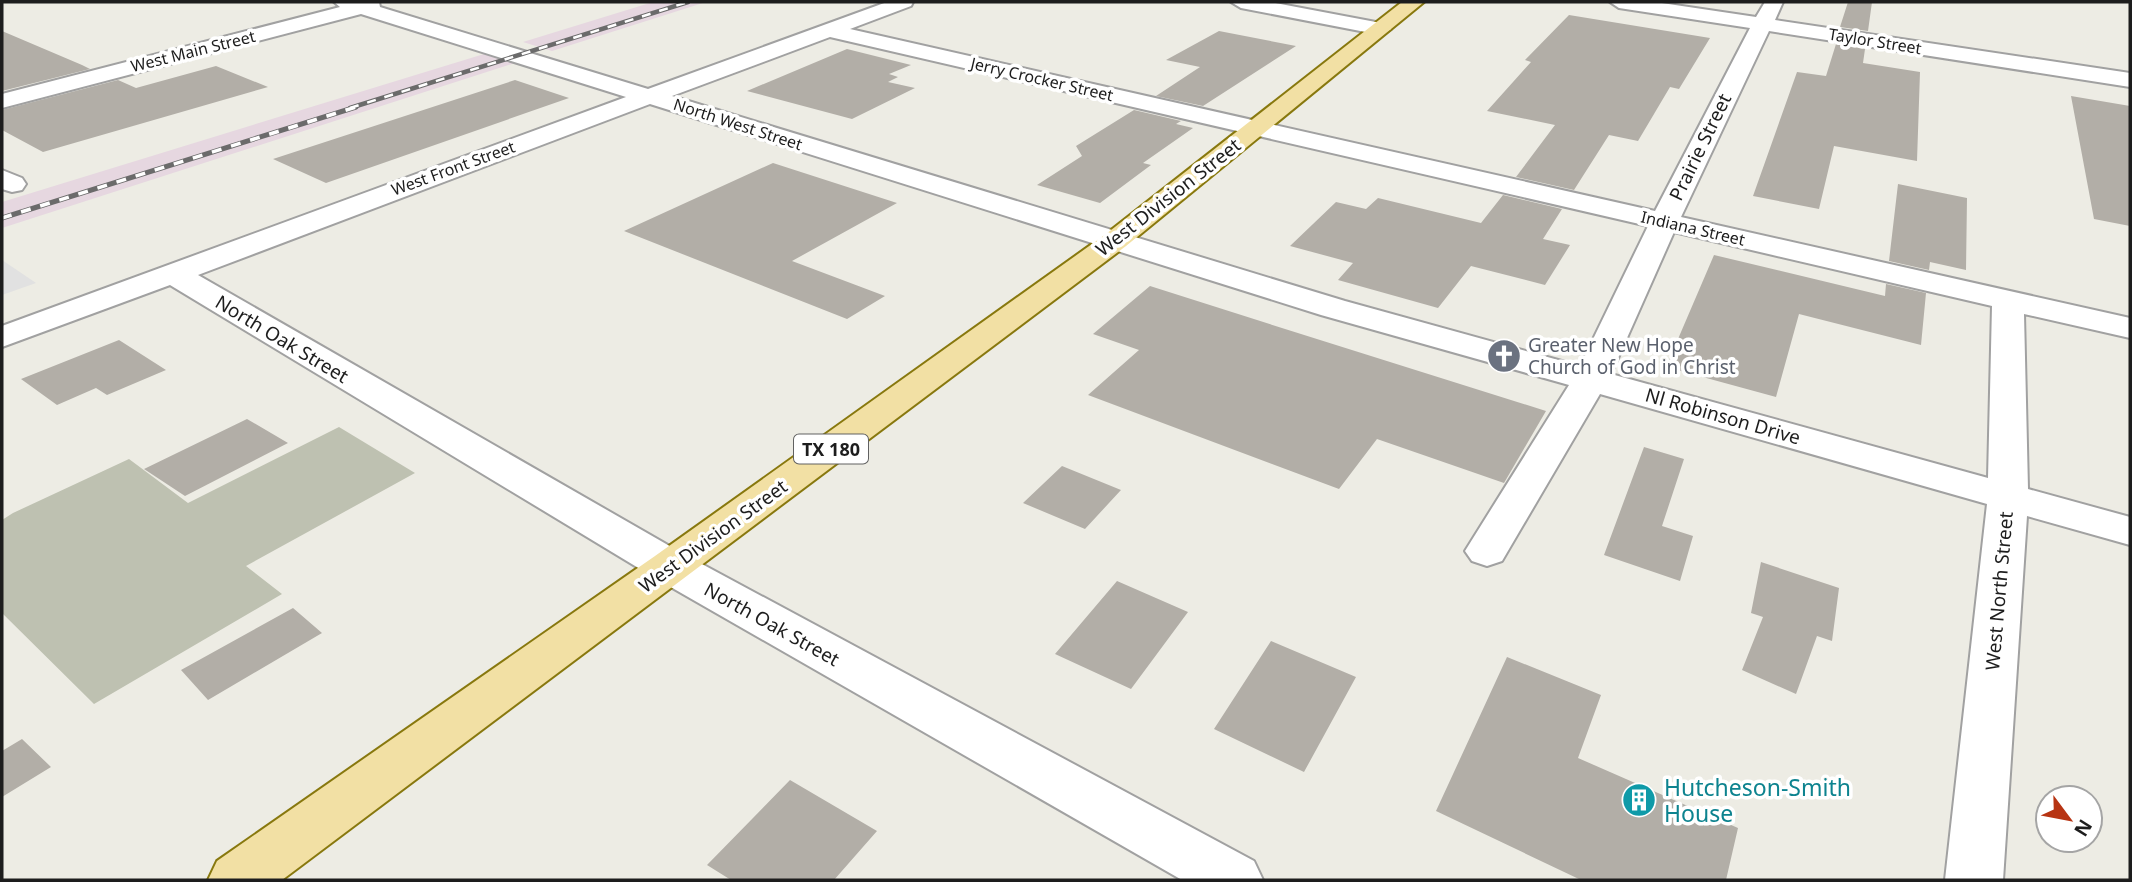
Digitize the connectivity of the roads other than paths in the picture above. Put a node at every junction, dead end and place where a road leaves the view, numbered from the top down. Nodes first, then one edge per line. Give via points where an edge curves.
1 (385, 2) edge
2 (904, 2) edge
3 (1241, 2) edge
4 (1415, 2) edge
5 (1619, 2) edge
6 (352, 5) edge
7 (1769, 13) edge
8 (1381, 29) junction
9 (828, 30) junction
10 (2130, 80) edge
11 (648, 95) junction
12 (2, 101) edge
13 (1257, 128) junction
14 (1664, 221) junction
15 (1116, 240) junction
16 (172, 273) junction
17 (2008, 300) junction
18 (2130, 328) edge
19 (2, 337) edge
20 (1591, 379) junction
21 (2008, 496) junction
22 (2130, 531) edge
23 (1487, 551) dead end
24 (671, 567) junction
25 (237, 880) edge
26 (1234, 880) edge
27 (1974, 880) edge

1 - 6 street, West Main Street
2 - 9 street, West Front Street
3 - 8 street
4 - 8 main road, West Division Street / TX 180
5 - 7 street, Taylor Street
6 - 11 street, North West Street
6 - 12 street, West Main Street
7 - 10 street, Taylor Street
7 - 14 street, Prairie Street
8 - 13 main road, West Division Street / TX 180
9 - 11 street, West Front Street
9 - 13 street, Jerry Crocker Street
11 - 15 street, North West Street
11 - 16 street, West Front Street
13 - 14 street, Indiana Street
13 - 15 main road, West Division Street / TX 180
14 - 17 street, Indiana Street
14 - 20 street, Prairie Street
15 - 20 street, Nl Robinson Drive via 1333,308
15 - 24 main road, West Division Street / TX 180
16 - 19 street, West Front Street
16 - 24 street, North Oak Street
17 - 18 street, Indiana Street
17 - 21 street, West North Street
20 - 21 street, Nl Robinson Drive
20 - 23 street, Prairie Street
21 - 22 street, Nl Robinson Drive
21 - 27 street, West North Street
24 - 25 main road, West Division Street / TX 180
24 - 26 street, North Oak Street

